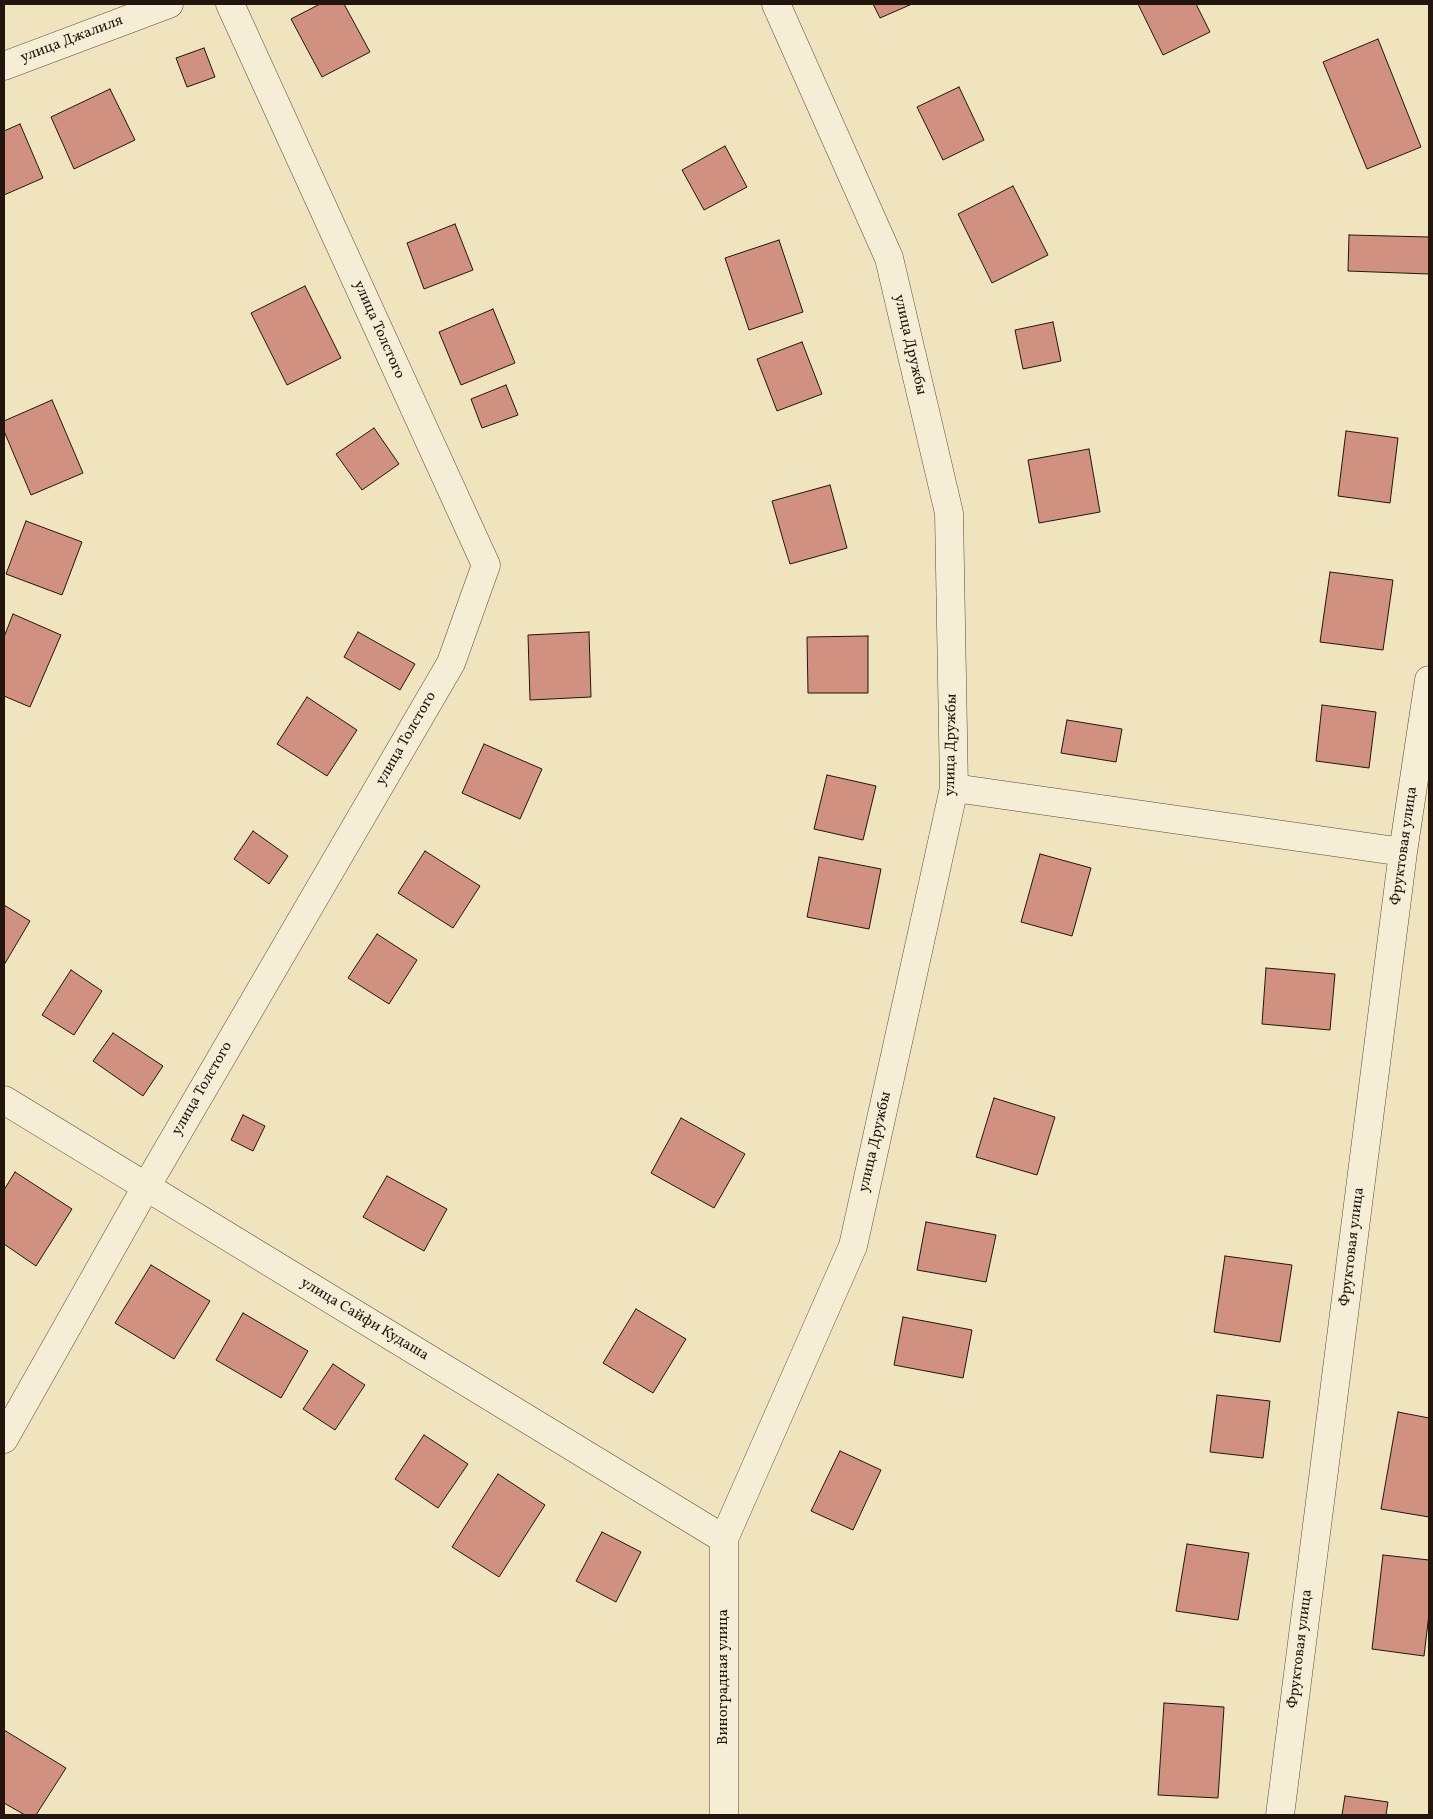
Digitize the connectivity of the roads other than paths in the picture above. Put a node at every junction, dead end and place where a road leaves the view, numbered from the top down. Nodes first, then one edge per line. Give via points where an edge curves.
1 (169, 4) edge
2 (230, 4) edge
3 (776, 4) edge
4 (4, 66) edge
5 (1429, 680) edge
6 (954, 788) junction
7 (1403, 852) junction
8 (4, 1100) edge
9 (146, 1187) junction
10 (4, 1439) edge
11 (724, 1539) junction
12 (724, 1815) edge
13 (1280, 1815) edge

1 - 4 street, улица Джалиля
2 - 9 street, улица Толстого via 486,565 451,663
3 - 6 street, улица Дружбы via 889,258 949,513
5 - 7 street, Фруктовая улица
6 - 7 street
6 - 11 street, улица Дружбы via 852,1246
7 - 13 street, Фруктовая улица
8 - 9 street, улица Сайфи Кудаша
9 - 10 street, улица Толстого
9 - 11 street, улица Сайфи Кудаша
11 - 12 street, Виноградная улица

